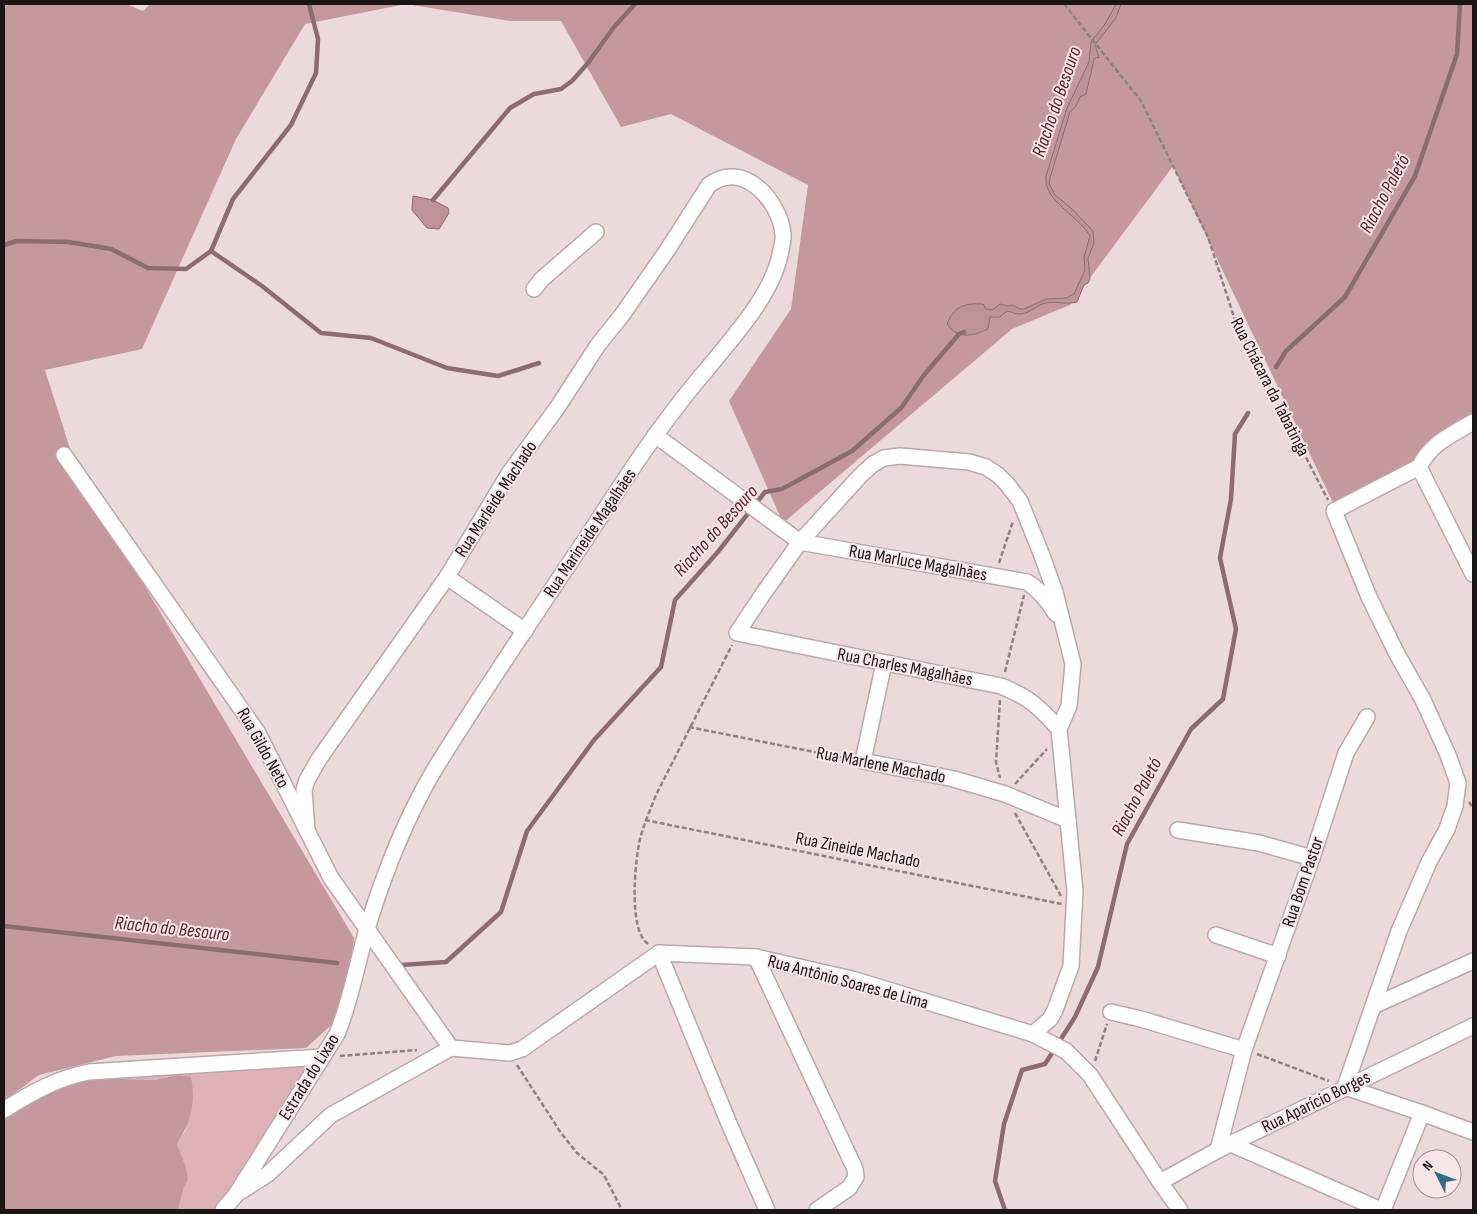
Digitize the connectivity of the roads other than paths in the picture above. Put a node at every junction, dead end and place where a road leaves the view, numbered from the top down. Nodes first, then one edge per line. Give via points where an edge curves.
1 (717, 179) joint
2 (596, 232) dead end
3 (534, 289) dead end
4 (1473, 422) edge
5 (655, 435) junction
6 (64, 455) dead end
7 (1419, 467) junction
8 (800, 542) junction
9 (1473, 574) edge
10 (447, 577) junction
11 (1064, 626) junction
12 (525, 631) junction
13 (884, 663) junction
14 (1367, 717) dead end
15 (1059, 729) junction
16 (1068, 820) junction
17 (1178, 830) dead end
18 (307, 831) junction
19 (1312, 858) junction
20 (367, 930) junction
21 (1216, 935) dead end
22 (659, 953) junction
23 (1278, 956) junction
24 (756, 957) junction
25 (1473, 961) edge
26 (1373, 1006) junction
27 (1110, 1012) road end
28 (1473, 1026) edge
29 (1033, 1034) junction
30 (451, 1048) junction
31 (1244, 1050) junction
32 (322, 1058) junction
33 (1345, 1087) junction
34 (4, 1110) edge
35 (1422, 1113) junction
36 (1473, 1132) edge
37 (1224, 1147) junction
38 (1160, 1182) junction
39 (235, 1196) junction
40 (223, 1210) edge
41 (767, 1210) edge
42 (817, 1210) edge
43 (1180, 1210) edge
44 (1382, 1210) edge

1 - 5 street, Rua Marineide Magalhães via 736,176 766,196 778,213 784,236 779,260 766,290 739,330
1 - 10 street, Rua Marleide Machado via 508,475
2 - 3 street
4 - 7 street via 1436,444
5 - 8 street, Rua Marluce Magalhães
5 - 12 street, Rua Marineide Magalhães
6 - 18 street, Rua Gildo Neto via 258,733
7 - 9 street
7 - 26 street via 1334,511 1369,597 1423,700 1458,783 1447,829 1413,895
8 - 11 street, Rua Marluce Magalhães via 1026,582 1046,598
8 - 11 street via 860,476 884,458 900,456 969,462 986,467 998,475 1020,501 1042,552
8 - 13 street, Rua Charles Magalhães via 737,633
10 - 12 street
10 - 18 street, Rua Marleide Machado via 307,780 304,806
11 - 15 street via 1074,664 1068,706
12 - 20 street, Rua Marineide Magalhães via 419,797 391,860
13 - 15 street, Rua Charles Magalhães via 1001,686 1034,702
13 - 16 street, Rua Marlene Machado via 863,761 1005,794
14 - 19 street, Rua Bom Pastor via 1346,753
15 - 16 street
16 - 29 street via 1075,892 1071,966 1050,1019
17 - 19 street via 1259,844
18 - 20 street, Rua Gildo Neto via 331,878
19 - 23 street, Rua Bom Pastor
20 - 30 street, Rua Gildo Neto
20 - 32 street, Estrada do Lixao via 347,1011 338,1034
21 - 23 street
22 - 24 street, Rua Antônio Soares de Lima
22 - 30 street via 522,1049 510,1053
22 - 41 street
23 - 31 street, Rua Bom Pastor
24 - 29 street, Rua Antônio Soares de Lima via 852,979
24 - 42 street via 855,1169 856,1177 849,1188
25 - 26 street
26 - 33 street
27 - 31 street
28 - 33 street, Rua Aparício Borges
29 - 38 street, Rua Antônio Soares de Lima via 1059,1047 1090,1075
30 - 39 street via 331,1115 268,1174
31 - 37 street, Rua Bom Pastor
32 - 34 street via 89,1072 52,1082
32 - 39 street, Estrada do Lixao
33 - 35 street
33 - 37 street, Rua Aparício Borges
35 - 36 street
35 - 44 street
37 - 38 street, Rua Aparício Borges
37 - 44 street
38 - 43 street, Rua Antônio Soares de Lima
39 - 40 street, Estrada do Lixao

